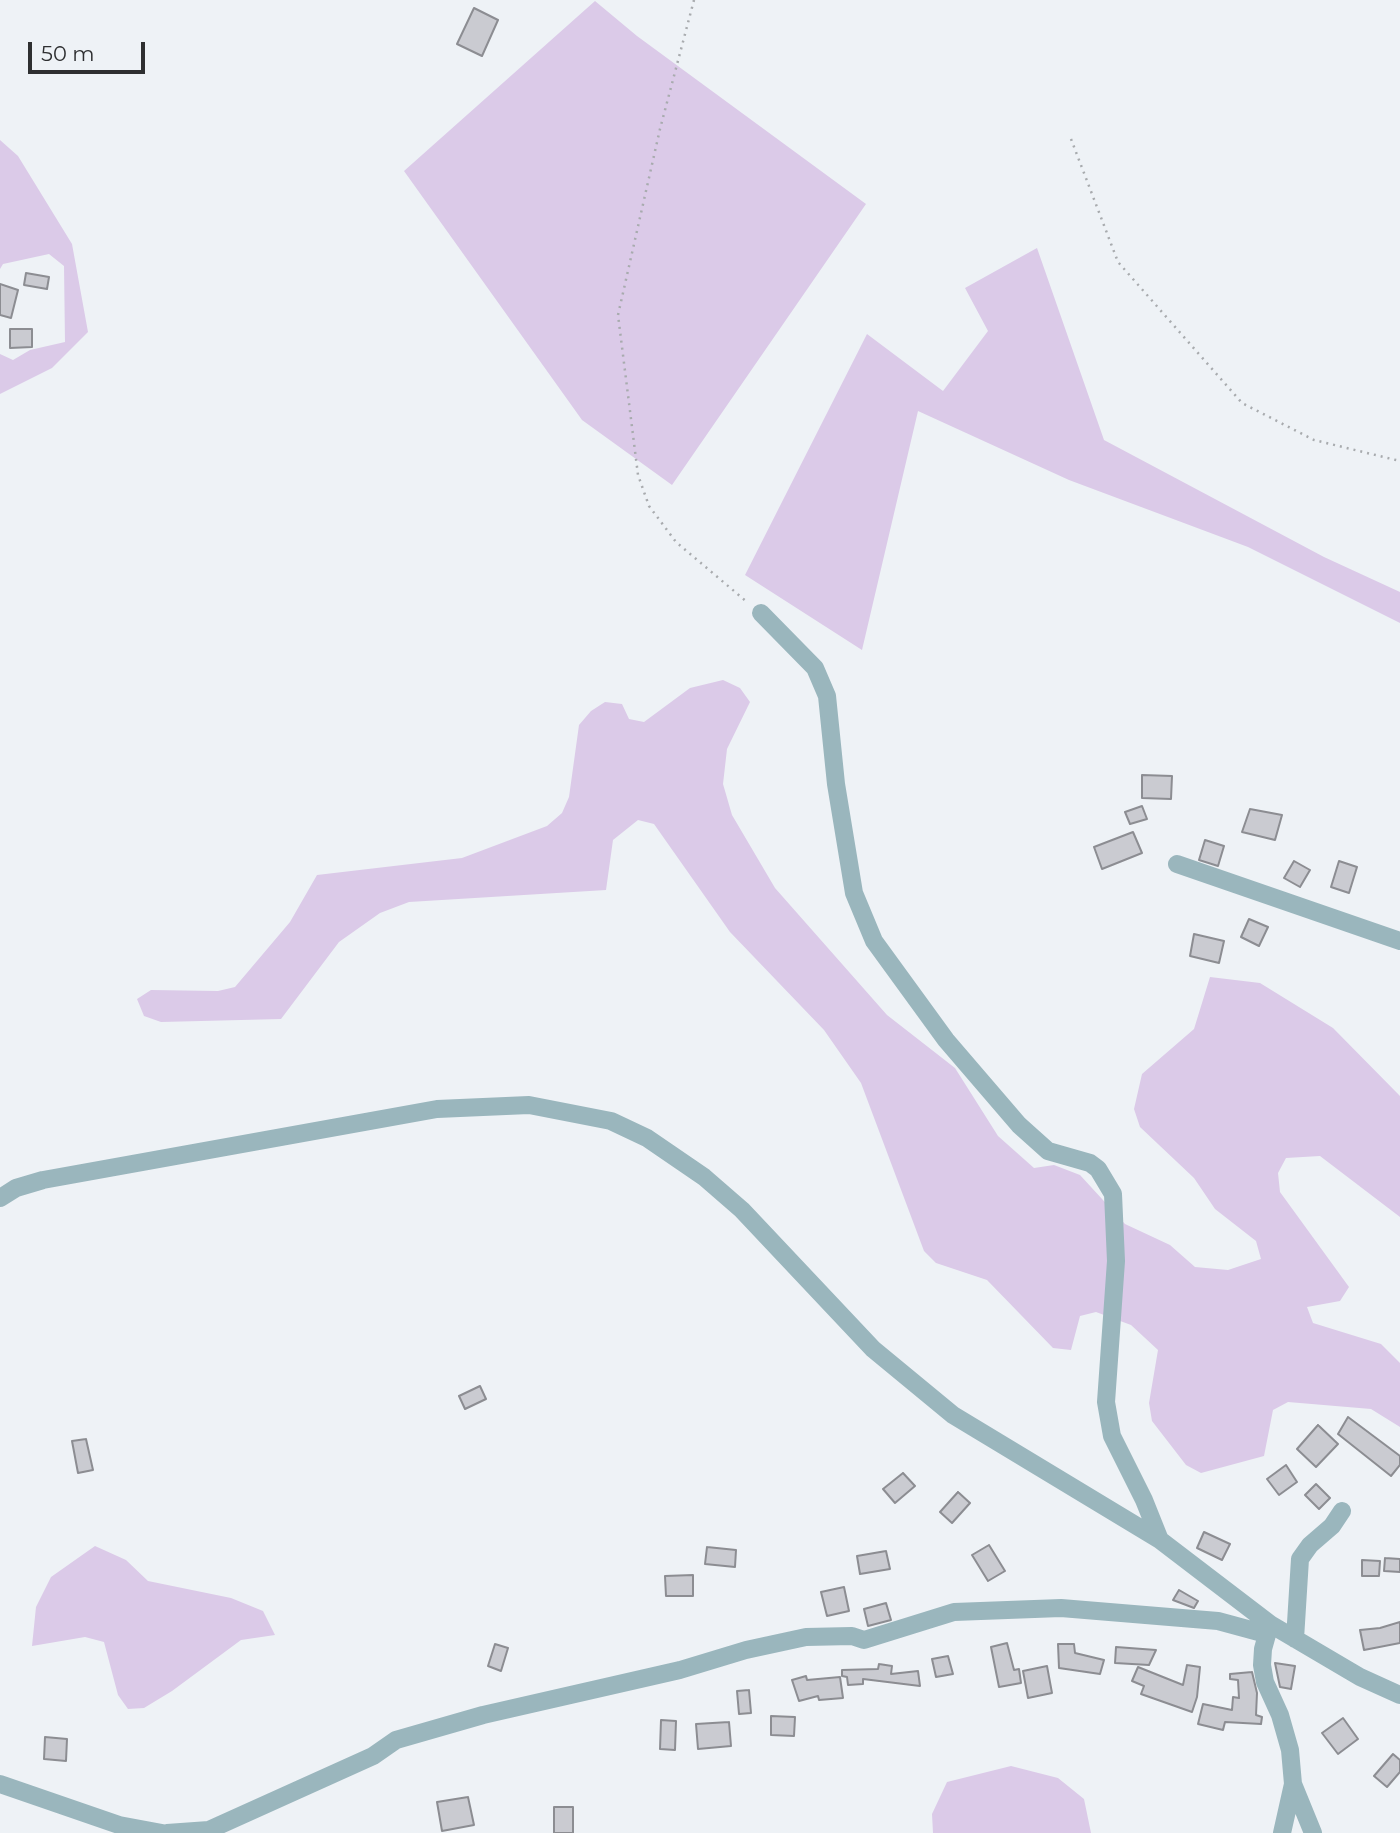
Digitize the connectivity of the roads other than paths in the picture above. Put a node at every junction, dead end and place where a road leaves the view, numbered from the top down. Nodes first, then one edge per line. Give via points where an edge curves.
1 (761, 613) road end
2 (1177, 864) dead end
3 (1400, 940) edge
4 (0, 1198) edge
5 (1342, 1511) dead end
6 (1160, 1540) junction
7 (1268, 1629) junction
8 (1295, 1639) junction
9 (1400, 1695) edge
10 (0, 1784) edge
11 (1293, 1784) junction
12 (164, 1833) edge
13 (1282, 1833) edge
14 (1313, 1833) edge

1 - 6 street via 815,668 827,696 854,893 874,941 946,1040 1019,1125 1048,1151 1090,1163 1113,1194 1116,1261 1106,1402 1112,1436
2 - 3 street
4 - 6 street via 43,1181 437,1110 529,1105 611,1121 647,1138 742,1210 873,1349 925,1394
5 - 8 street via 1300,1559
6 - 7 street
7 - 8 street
7 - 11 street via 1262,1665 1290,1750
7 - 12 street via 1061,1608 954,1612 864,1640 806,1637 408,1736 209,1830
8 - 9 street
10 - 12 street via 119,1825
11 - 13 street
11 - 14 street

